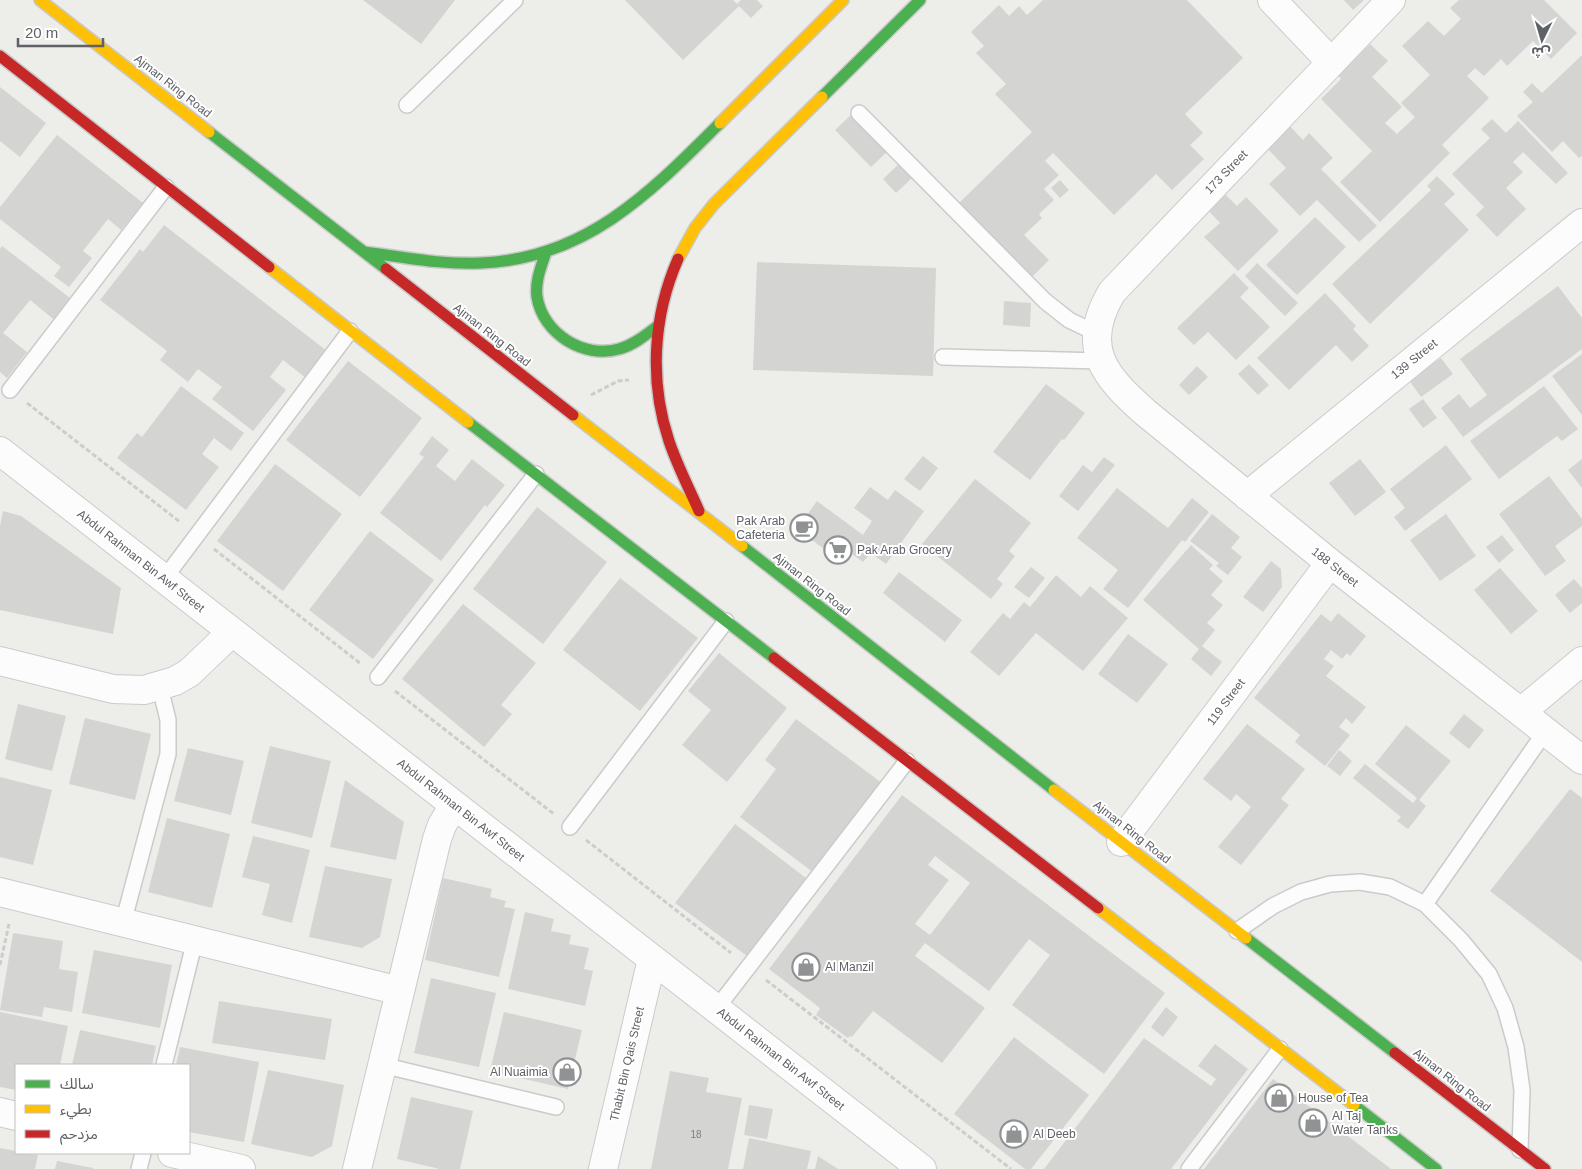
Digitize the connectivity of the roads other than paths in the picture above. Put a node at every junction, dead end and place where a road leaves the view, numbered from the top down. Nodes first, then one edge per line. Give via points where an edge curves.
1 (40, 0) edge
2 (515, 0) edge
3 (843, 0) edge
4 (920, 0) edge
5 (1272, 0) edge
6 (1391, 0) edge
7 (0, 56) edge
8 (1331, 62) junction
9 (407, 105) dead end
10 (859, 113) dead end
11 (166, 187) junction
12 (1582, 223) edge
13 (363, 252) junction
14 (546, 252) junction
15 (659, 325) junction
16 (350, 330) junction
17 (1096, 333) junction
18 (943, 357) dead end
19 (1100, 360) junction
20 (10, 390) road end
21 (0, 451) edge
22 (536, 474) junction
23 (1247, 496) junction
24 (701, 515) junction
25 (1330, 563) junction
26 (164, 579) junction
27 (726, 621) junction
28 (232, 632) junction
29 (0, 660) edge
30 (1582, 661) edge
31 (378, 677) road end
32 (160, 687) junction
33 (1521, 712) junction
34 (1545, 732) junction
35 (1582, 760) edge
36 (907, 761) junction
37 (454, 805) junction
38 (570, 827) road end
39 (1121, 842) junction
40 (8, 894) edge
41 (1425, 904) junction
42 (123, 923) junction
43 (1237, 931) junction
44 (195, 940) junction
45 (652, 958) junction
46 (400, 991) junction
47 (716, 1009) junction
48 (1280, 1049) junction
49 (164, 1064) edge
50 (382, 1065) junction
51 (556, 1107) dead end
52 (0, 1112) edge
53 (15, 1116) edge
54 (1520, 1150) junction
55 (143, 1154) edge
56 (176, 1154) edge
57 (139, 1169) edge
58 (241, 1169) edge
59 (357, 1169) edge
60 (603, 1169) edge
61 (922, 1169) edge
62 (1189, 1169) edge
63 (1436, 1169) edge
64 (1545, 1169) edge

1 - 13 main road, Ajman Ring Road
2 - 9 lane
3 - 14 main road via 653,188 593,232
4 - 15 main road via 714,204 682,251
5 - 8 street
6 - 8 street, 173 Street
7 - 11 main road
8 - 17 street, 173 Street via 1112,292 1104,305
10 - 17 lane via 1045,302 1069,320
11 - 16 main road
11 - 20 lane
12 - 23 street, 139 Street
13 - 14 main road via 466,264 520,259
13 - 24 main road, Ajman Ring Road
14 - 15 main road via 537,281 541,311 548,325 571,345 601,352 616,350 630,346
15 - 24 main road via 657,377 660,403 674,453
16 - 22 main road
16 - 26 lane
17 - 19 street, 173 Street
18 - 19 lane
19 - 23 street, 188 Street via 1114,382 1130,398
21 - 26 street, Abdul Rahman Bin Awf Street
22 - 27 main road
22 - 31 lane
23 - 25 street, 188 Street
24 - 39 main road, Ajman Ring Road
25 - 33 street, 188 Street
25 - 39 street, 119 Street
26 - 28 street, Abdul Rahman Bin Awf Street
27 - 36 main road
27 - 38 lane
28 - 32 street via 189,673
28 - 37 street, Abdul Rahman Bin Awf Street
29 - 32 street via 113,689
30 - 33 street
32 - 42 lane via 168,720 168,754
33 - 34 street, 188 Street
34 - 35 street, 188 Street
34 - 41 lane
36 - 47 lane
36 - 48 main road
37 - 45 street, Abdul Rahman Bin Awf Street
37 - 46 street via 437,839
39 - 43 main road, Ajman Ring Road
40 - 42 street
41 - 43 lane via 1390,887 1360,882 1330,884 1300,892
41 - 54 lane via 1490,974 1506,1008 1522,1090
42 - 44 street
43 - 54 main road, Ajman Ring Road
44 - 46 street
44 - 49 lane
45 - 47 street, Abdul Rahman Bin Awf Street
45 - 60 street, Thabit Bin Qais Street
46 - 50 street
47 - 61 street, Abdul Rahman Bin Awf Street
48 - 62 lane
48 - 63 main road
50 - 51 lane
50 - 59 street
52 - 53 street
54 - 64 main road, Ajman Ring Road
55 - 57 lane
56 - 58 street

